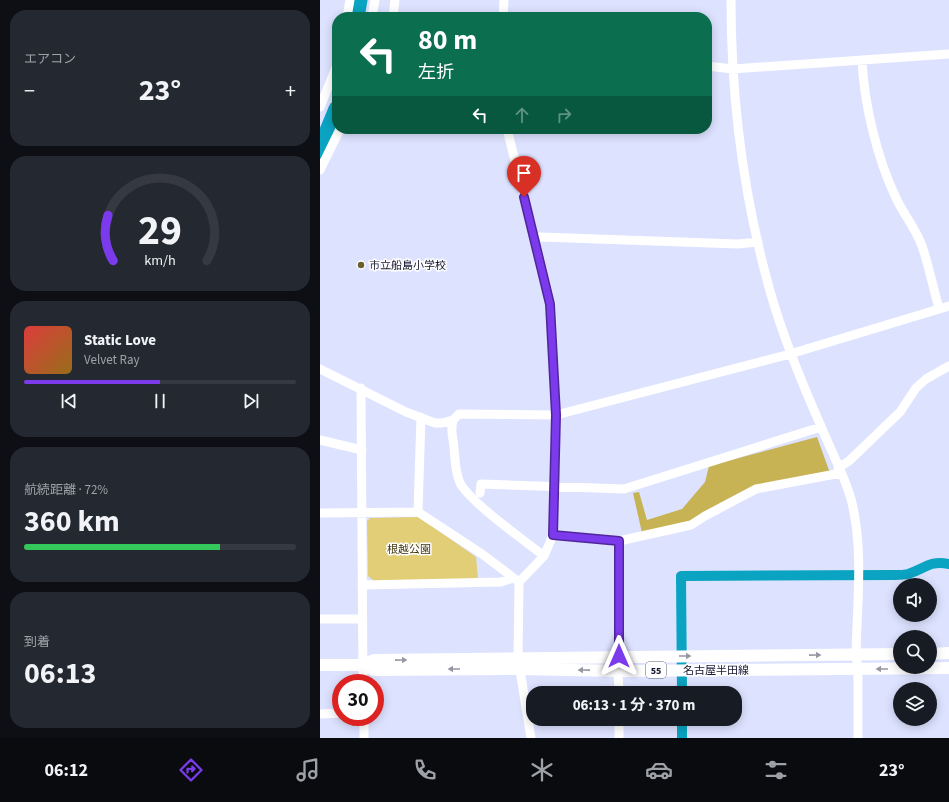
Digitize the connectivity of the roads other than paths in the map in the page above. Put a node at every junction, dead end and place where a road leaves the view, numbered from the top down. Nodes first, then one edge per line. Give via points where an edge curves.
1 (350, 0) edge
2 (375, 0) edge
3 (396, 0) edge
4 (504, 0) edge
5 (731, 0) edge
6 (348, 12) edge
7 (373, 12) edge
8 (394, 12) edge
9 (503, 12) edge
10 (949, 54) edge
11 (862, 60) junction
12 (712, 67) edge
13 (733, 69) junction
14 (332, 77) edge
15 (320, 107) edge
16 (338, 134) edge
17 (508, 134) edge
18 (320, 170) edge
19 (535, 238) junction
20 (758, 242) junction
21 (949, 306) edge
22 (939, 308) junction
23 (790, 354) junction
24 (949, 366) edge
25 (320, 369) edge
26 (361, 388) junction
27 (556, 415) junction
28 (421, 417) junction
29 (453, 420) junction
30 (821, 427) junction
31 (320, 440) edge
32 (362, 450) junction
33 (840, 470) junction
34 (554, 487) junction
35 (480, 493) dead end
36 (418, 512) junction
37 (320, 513) edge
38 (361, 513) junction
39 (553, 535) junction
40 (619, 541) junction
41 (544, 556) junction
42 (516, 580) junction
43 (362, 585) junction
44 (320, 619) edge
45 (362, 619) junction
46 (949, 653) edge
47 (856, 654) junction
48 (893, 654) edge
49 (937, 654) edge
50 (619, 656) junction
51 (519, 664) junction
52 (320, 665) edge
53 (363, 665) junction
54 (949, 668) edge
55 (858, 669) junction
56 (618, 671) junction
57 (364, 674) edge
58 (619, 686) edge
59 (332, 713) edge
60 (320, 714) edge
61 (364, 726) edge
62 (619, 726) edge
63 (364, 738) edge
64 (531, 738) edge
65 (620, 738) edge
66 (858, 738) edge

1 - 6 street
2 - 7 street
3 - 8 street
4 - 9 street
5 - 13 street
10 - 11 street
11 - 13 street
11 - 22 street via 863,80 882,166 920,242
12 - 13 street
13 - 20 street via 741,159
14 - 15 street
16 - 18 street
17 - 19 street
19 - 20 street via 738,244
19 - 27 street via 550,304
20 - 23 street via 770,292
21 - 22 street
22 - 23 street
23 - 27 street
23 - 30 street
24 - 33 street via 916,388 900,412
25 - 26 street
26 - 28 street via 406,412
26 - 32 street
27 - 29 street via 459,414
27 - 34 street
28 - 29 street via 435,423
28 - 36 street
29 - 41 street via 451,432 461,485 488,511
30 - 33 street
30 - 34 street via 624,489
31 - 32 street
32 - 38 street
33 - 40 street via 756,489 691,525
33 - 47 street via 854,516 858,552
34 - 35 street via 481,484
34 - 39 street
36 - 38 street
36 - 42 street
37 - 38 street
38 - 43 street
39 - 40 street
39 - 41 street
40 - 50 street
41 - 42 street
42 - 43 street
42 - 51 street
43 - 45 street
44 - 45 street
45 - 53 street
46 - 49 main road
47 - 48 main road, 名古屋半田線 / 55
50 -> 47 main road, 名古屋半田線 / 55
47 - 55 street
50 - 51 main road, 名古屋半田線 / 55
51 - 53 main road, 名古屋半田線 / 55 via 374,670
56 -> 51 main road, 名古屋半田線 / 55
51 - 64 street
52 - 53 main road, 名古屋半田線 / 55
53 - 57 street
54 -> 55 main road, 名古屋半田線 / 55
55 - 56 main road, 名古屋半田線 / 55
55 - 66 street
56 - 58 street
59 - 60 street
61 - 63 street
62 - 65 street

